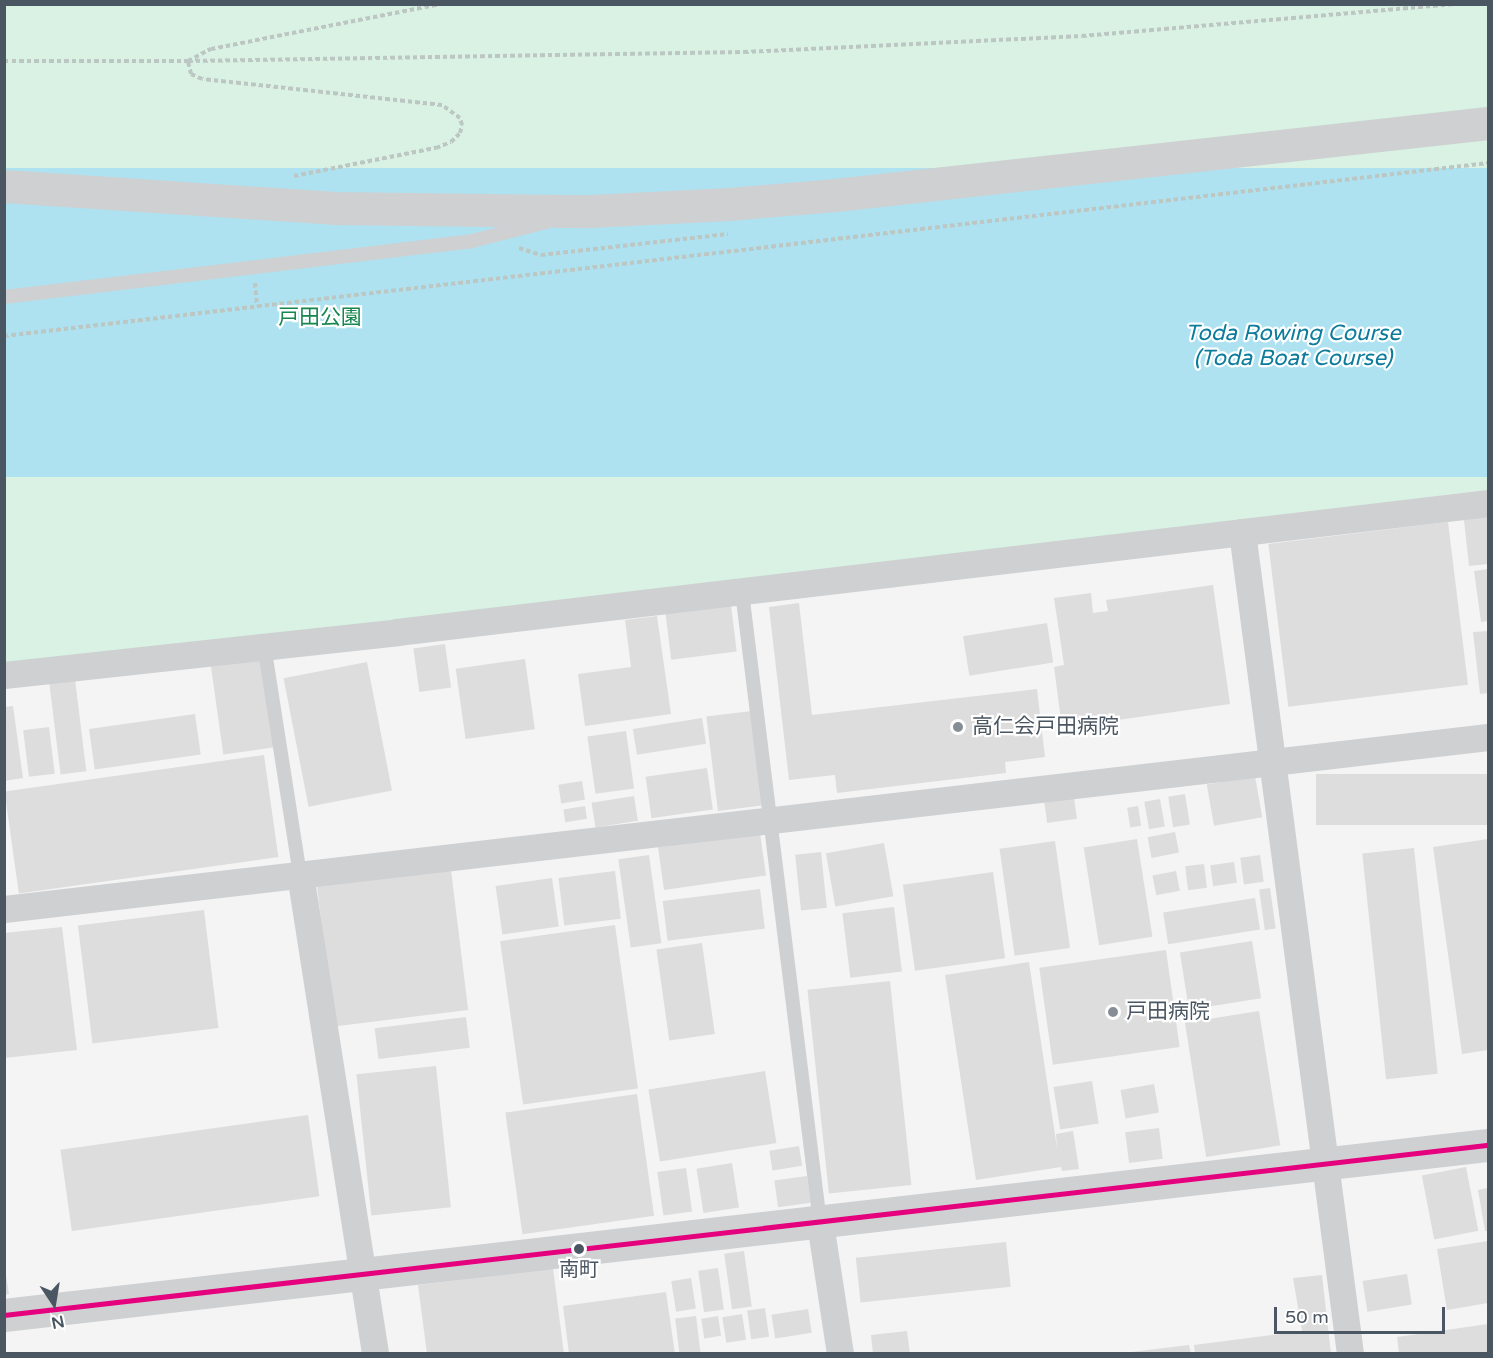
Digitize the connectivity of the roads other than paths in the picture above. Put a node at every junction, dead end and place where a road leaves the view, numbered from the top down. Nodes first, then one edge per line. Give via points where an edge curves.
1 (1488, 123) edge
2 (4, 186) edge
3 (590, 211) junction
4 (4, 297) edge
5 (1488, 503) edge
6 (1242, 532) junction
7 (742, 592) junction
8 (264, 645) junction
9 (4, 675) edge
10 (1488, 736) edge
11 (1272, 761) junction
12 (772, 821) junction
13 (300, 874) junction
14 (4, 909) edge
15 (1488, 1145) edge
16 (1325, 1164) junction
17 (820, 1222) junction
18 (363, 1274) junction
19 (4, 1315) edge
20 (375, 1353) edge
21 (840, 1353) edge
22 (1350, 1353) edge

1 - 3 street via 835,195
2 - 3 street via 332,208
3 - 4 lane via 472,241
5 - 6 street
6 - 7 street
6 - 11 street
7 - 8 street
7 - 12 lane
8 - 9 street
8 - 13 lane
10 - 11 street
11 - 12 street
11 - 16 street
12 - 13 street
12 - 17 lane
13 - 14 street
13 - 18 street
15 - 16 street
16 - 17 street
16 - 22 street
17 - 18 street
17 - 21 street
18 - 19 street
18 - 20 street

